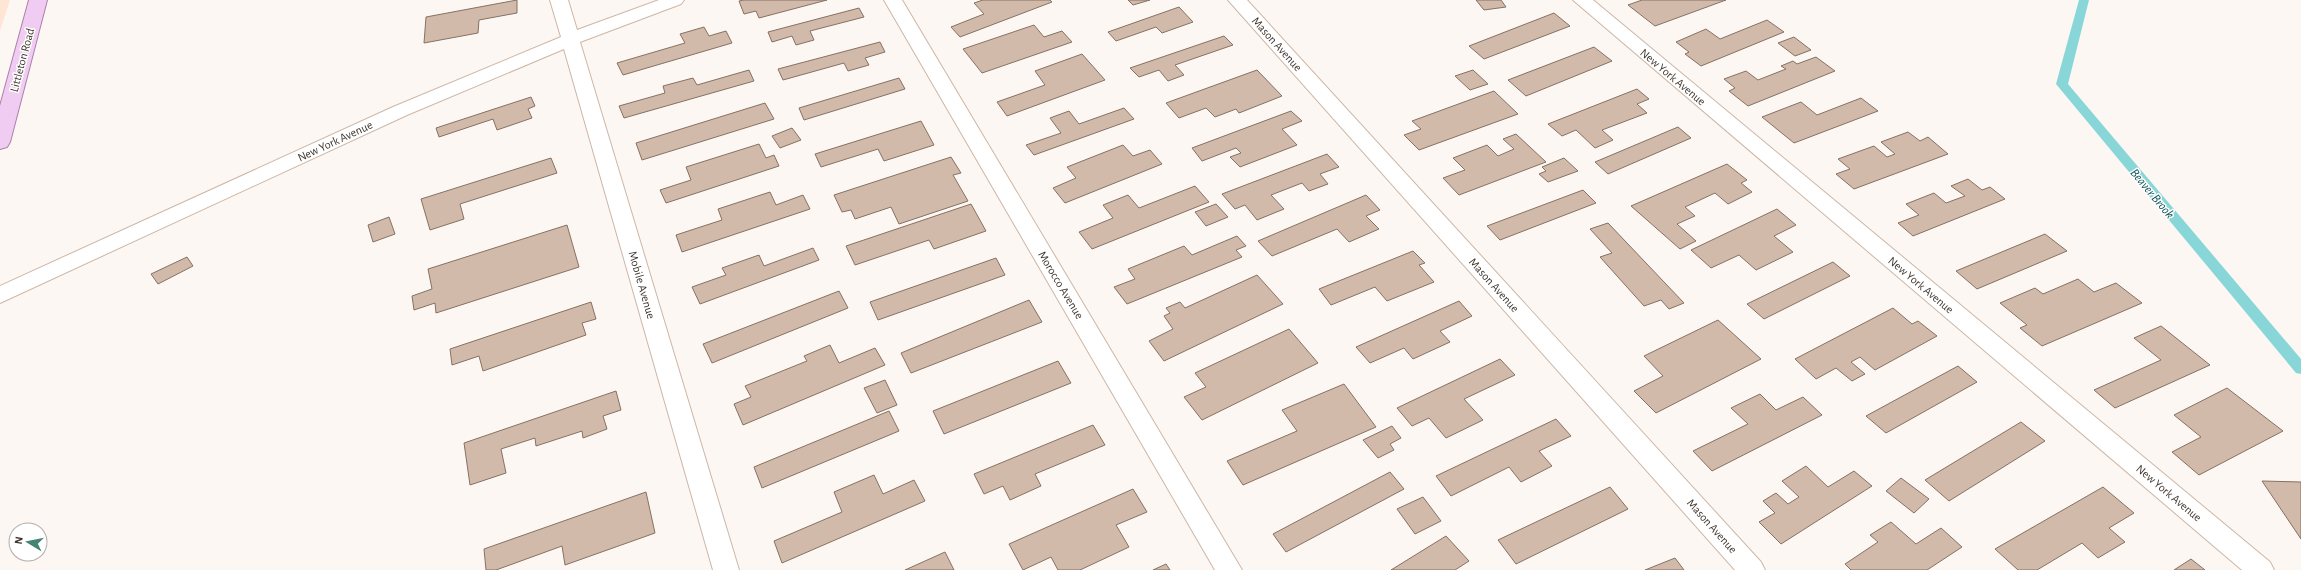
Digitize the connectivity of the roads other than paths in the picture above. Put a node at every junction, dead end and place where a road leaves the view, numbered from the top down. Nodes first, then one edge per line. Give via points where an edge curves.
1 (38, 0) edge
2 (560, 0) edge
3 (675, 0) edge
4 (893, 0) edge
5 (1237, 0) edge
6 (1582, 0) edge
7 (571, 39) junction
8 (0, 142) edge
9 (0, 295) edge
10 (726, 570) edge
11 (1229, 570) edge
12 (1752, 570) edge
13 (2261, 570) edge

1 - 8 main road, Littleton Road
2 - 7 street, Mobile Avenue
3 - 7 street, New York Avenue
4 - 11 street, Morocco Avenue
5 - 12 street, Mason Avenue
6 - 13 street, New York Avenue
7 - 9 street, New York Avenue via 400,111
7 - 10 street, Mobile Avenue

